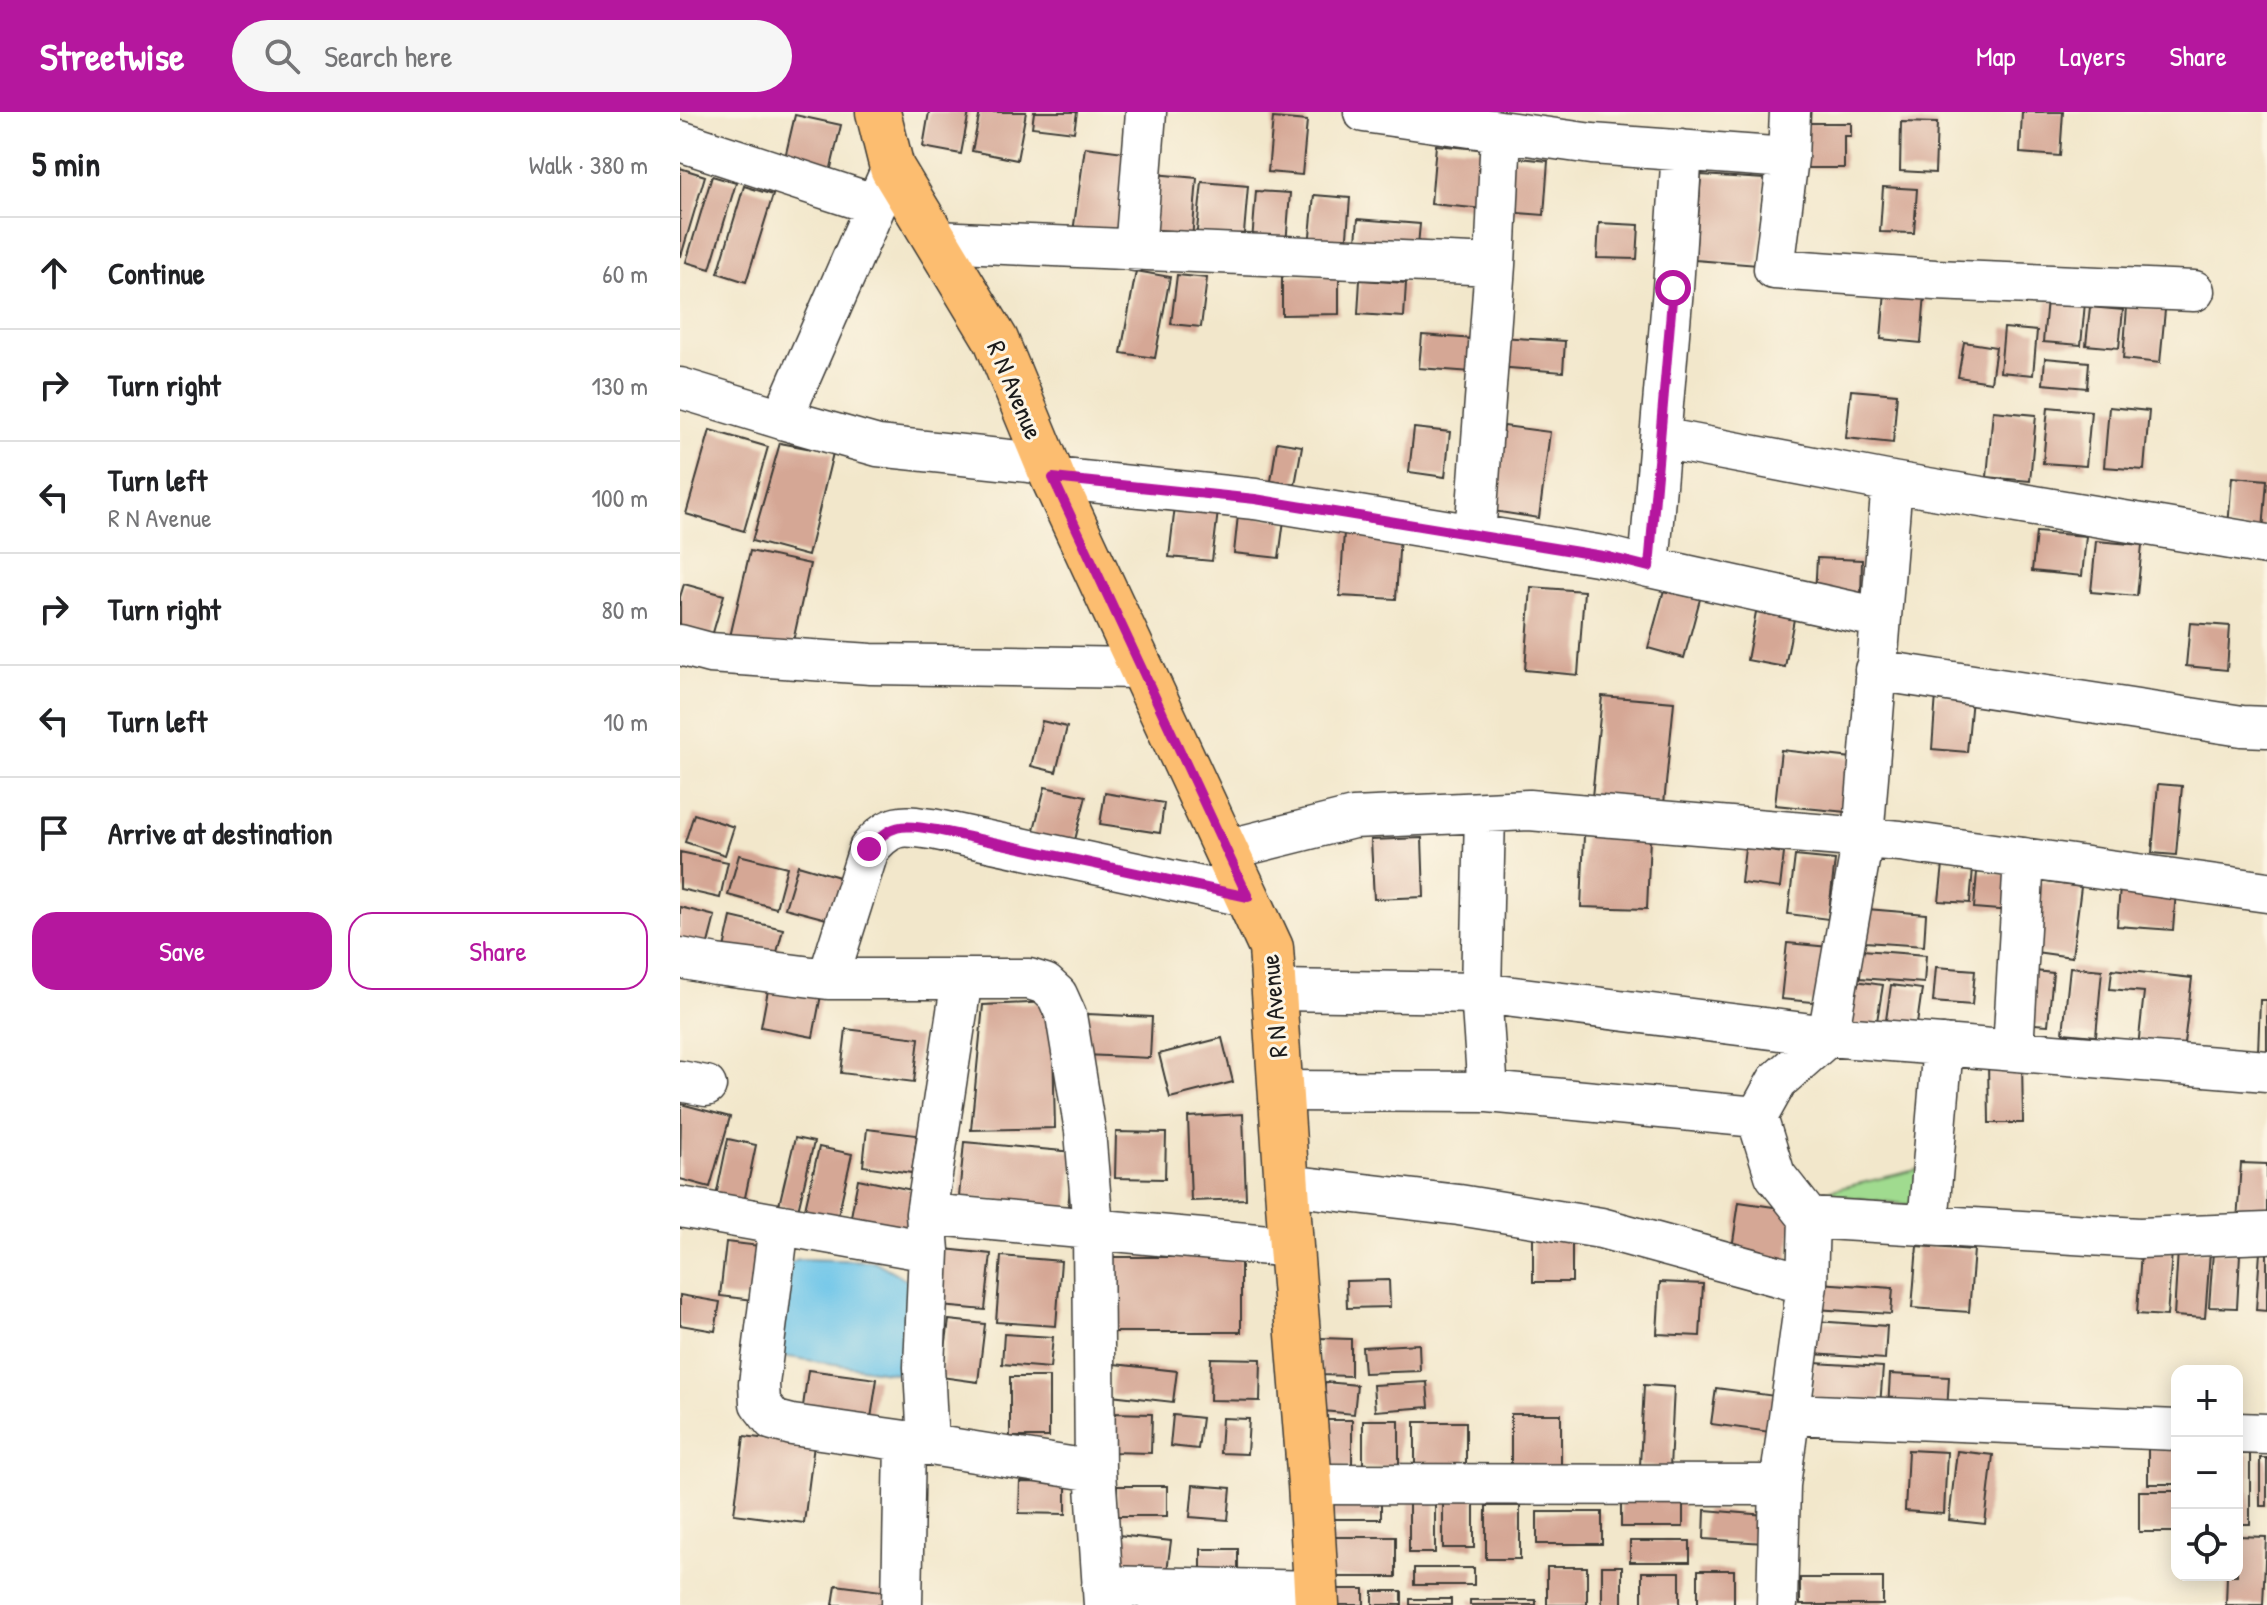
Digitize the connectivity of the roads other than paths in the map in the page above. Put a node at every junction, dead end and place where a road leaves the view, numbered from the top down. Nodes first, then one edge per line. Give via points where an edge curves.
1 (878, 112) edge
2 (1146, 112) edge
3 (1364, 112) edge
4 (1790, 112) edge
5 (1501, 132) junction
6 (680, 141) edge
7 (1682, 150) junction
8 (1788, 158) junction
9 (884, 187) junction
10 (936, 241) junction
11 (1135, 251) junction
12 (1495, 265) junction
13 (2194, 291) dead end
14 (680, 388) edge
15 (782, 419) junction
16 (1660, 438) junction
17 (1050, 471) junction
18 (1892, 482) junction
19 (1475, 535) junction
20 (2267, 545) edge
21 (1649, 567) junction
22 (1881, 618) junction
23 (680, 645) edge
24 (1141, 668) junction
25 (1875, 670) junction
26 (2267, 727) edge
27 (1485, 812) junction
28 (1863, 838) junction
29 (1226, 850) junction
30 (2024, 858) junction
31 (2267, 892) edge
32 (1248, 897) junction
33 (680, 958) edge
34 (828, 979) junction
35 (962, 979) junction
36 (1274, 990) junction
37 (1481, 993) junction
38 (1828, 1036) junction
39 (1943, 1045) junction
40 (2013, 1050) junction
41 (2267, 1071) edge
42 (1281, 1091) junction
43 (1488, 1092) junction
44 (1757, 1117) junction
45 (1287, 1185) junction
46 (680, 1207) edge
47 (1809, 1218) junction
48 (779, 1225) junction
49 (1928, 1225) junction
50 (1093, 1228) junction
51 (927, 1232) junction
52 (2267, 1233) edge
53 (1291, 1247) junction
54 (1807, 1284) junction
55 (1791, 1414) junction
56 (2171, 1430) edge
57 (2243, 1433) edge
58 (2267, 1434) edge
59 (916, 1442) junction
60 (1095, 1471) junction
61 (1310, 1484) junction
62 (1780, 1485) junction
63 (1103, 1595) edge
64 (1317, 1598) edge
65 (902, 1605) edge
66 (1777, 1605) edge

1 - 9 main road, R N Avenue
2 - 11 street
3 - 5 street
4 - 8 street
5 - 7 street
5 - 12 street
6 - 9 street
7 - 8 street
7 - 16 street
8 - 13 street via 1774,269
9 - 10 main road, R N Avenue
9 - 15 street
10 - 11 street
10 - 17 main road, R N Avenue via 996,340
11 - 12 street
12 - 19 street
14 - 15 street
15 - 17 street via 878,446
16 - 18 street
16 - 21 street
17 - 19 street
17 - 24 main road, R N Avenue
18 - 20 street
18 - 22 street
19 - 21 street
21 - 22 street
22 - 25 street
23 - 24 street via 710,653 871,664
24 - 29 main road, R N Avenue
25 - 26 street
25 - 28 street
27 - 28 street via 1529,810
27 - 29 street via 1353,818
27 - 37 street
28 - 30 street
28 - 38 street
29 - 32 main road, R N Avenue
30 - 31 street
30 - 40 street
32 - 34 street via 903,825 880,835 869,849
32 - 36 main road, R N Avenue via 1271,948
33 - 34 street
34 - 35 street
35 - 50 street via 1029,979 1057,995 1066,1015 1083,1117
35 - 51 street
36 - 37 street
36 - 42 main road, R N Avenue
37 - 38 street
37 - 43 street
38 - 39 street
38 - 44 street via 1777,1081
39 - 40 street
39 - 49 street
40 - 41 street
42 - 43 street
42 - 45 main road, R N Avenue
43 - 44 street
44 - 47 street via 1775,1175
45 - 53 main road, R N Avenue
45 - 54 street via 1601,1228
46 - 48 street
47 - 49 street
47 - 54 street
48 - 51 street
48 - 59 street via 760,1403 782,1423
49 - 52 street via 2139,1238
50 - 51 street
50 - 53 street
50 - 60 street
51 - 59 street via 924,1367
53 - 61 main road, R N Avenue
54 - 55 street
55 - 56 street
55 - 62 street
57 - 58 street
59 - 60 street
59 - 65 street
60 - 63 street
61 - 62 street
61 - 64 main road, R N Avenue
62 - 66 street
63 - 64 street

